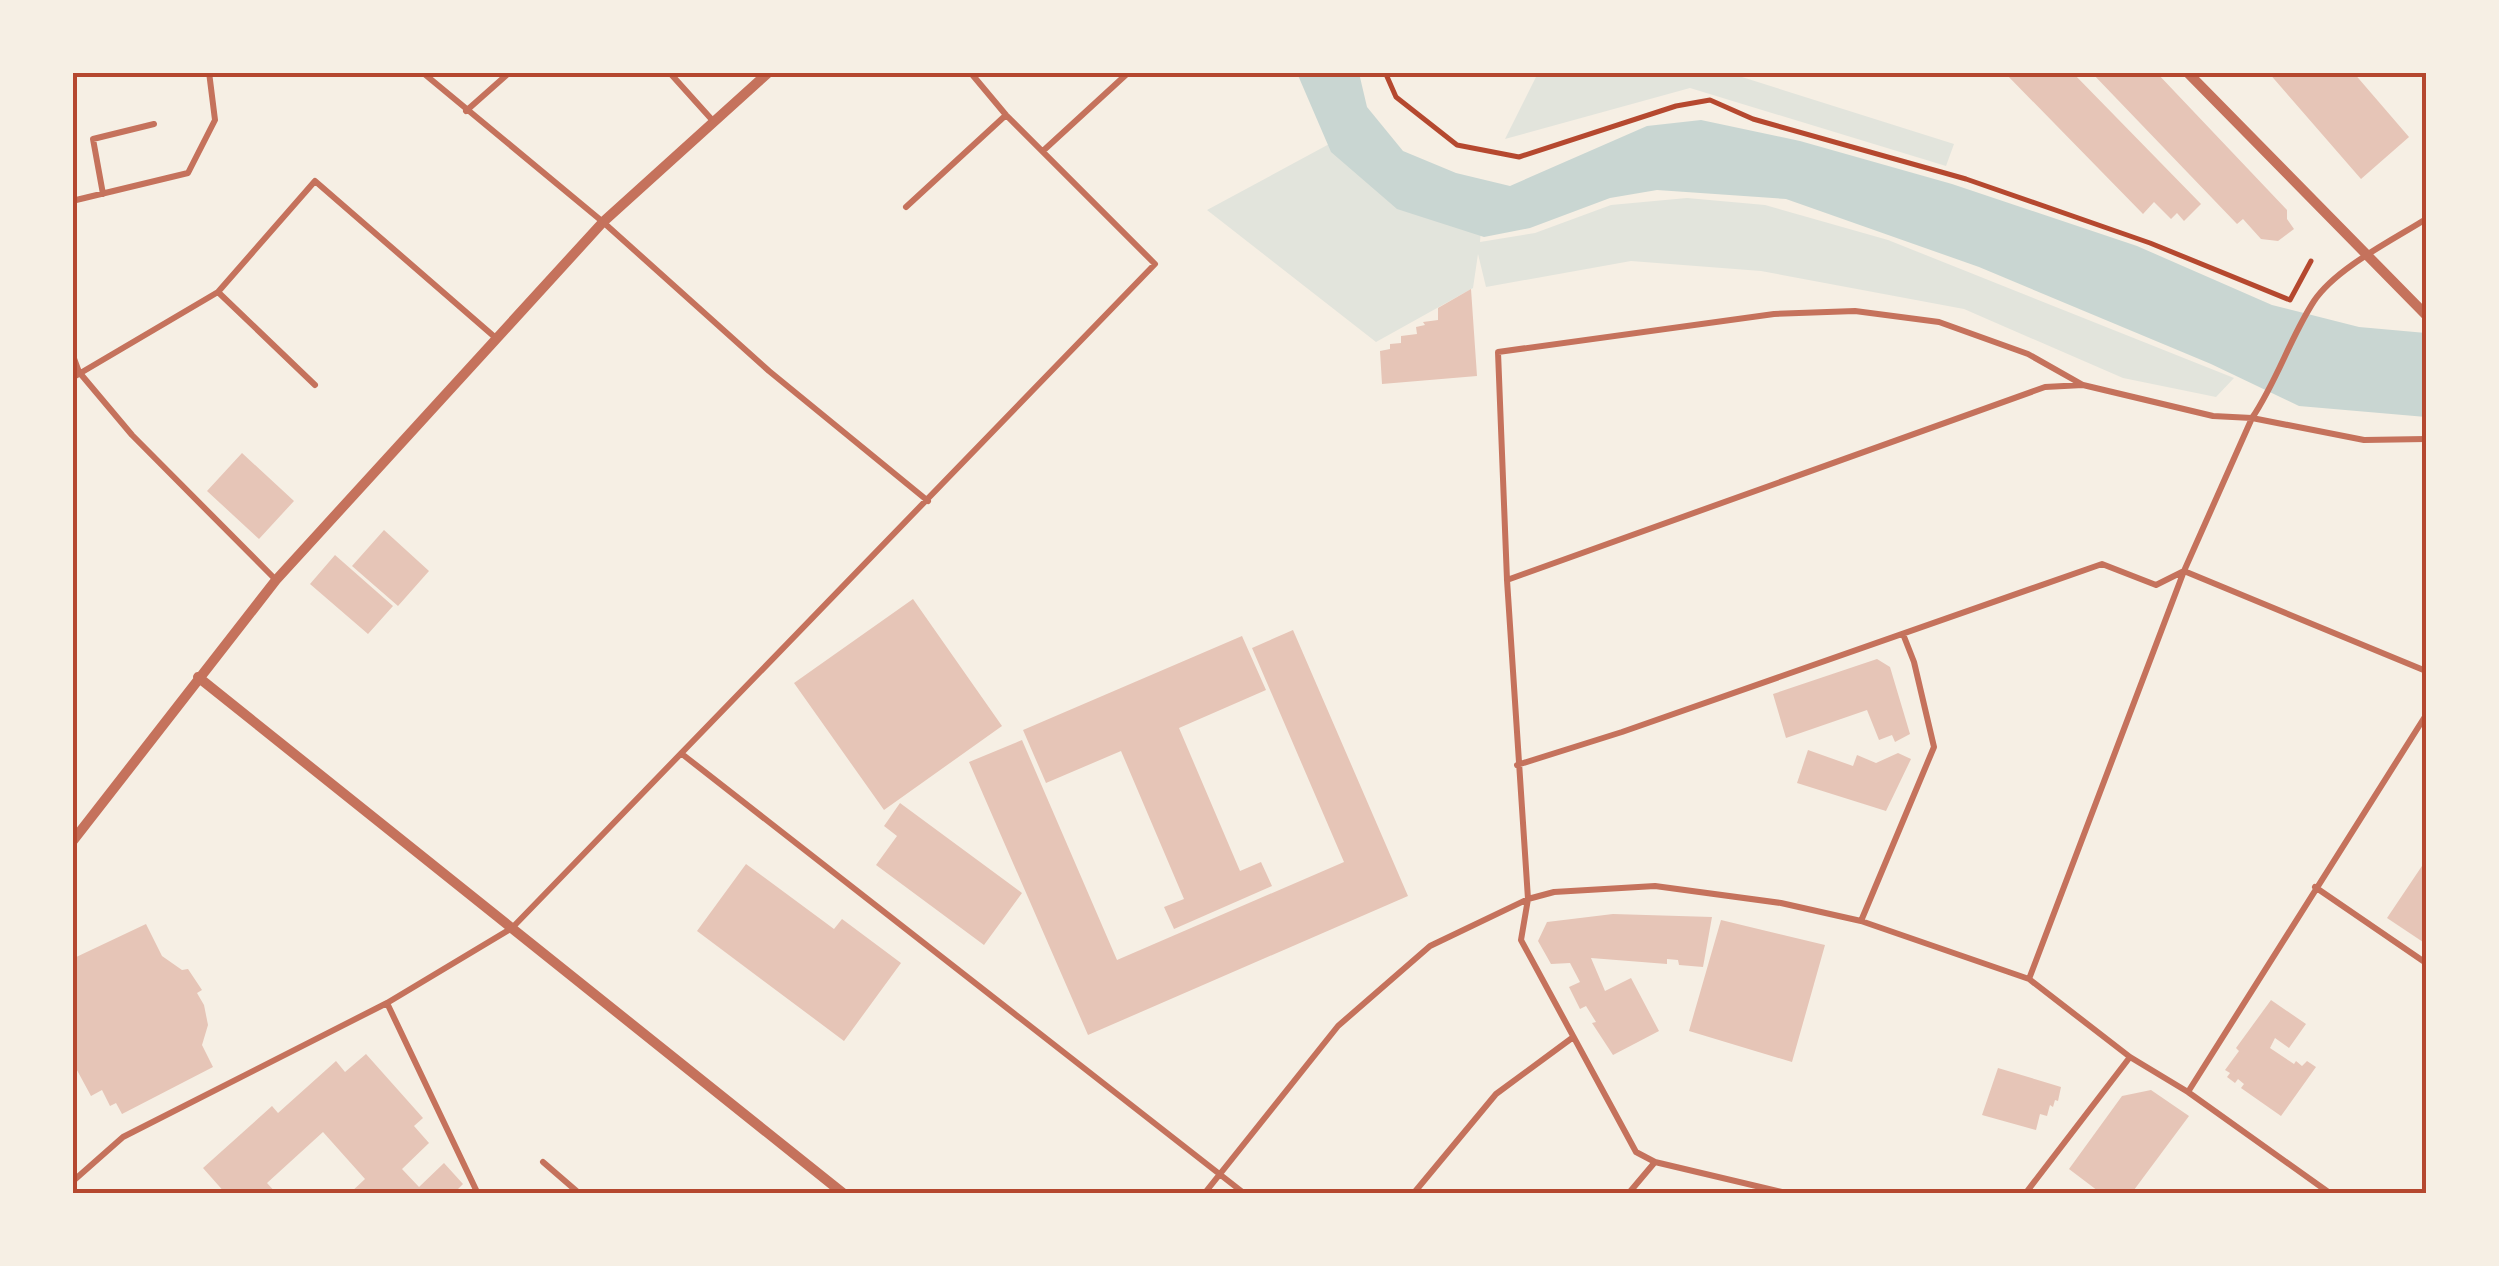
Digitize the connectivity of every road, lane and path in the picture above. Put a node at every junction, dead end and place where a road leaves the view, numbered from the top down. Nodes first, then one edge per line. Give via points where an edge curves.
1 (209, 72) edge
2 (422, 72) edge
3 (510, 72) edge
4 (669, 72) edge
5 (769, 72) edge
6 (970, 72) edge
7 (1129, 72) edge
8 (1385, 72) edge
9 (2187, 72) edge
10 (466, 111) junction
11 (1006, 115) junction
12 (714, 122) junction
13 (154, 124) dead end
14 (1044, 150) junction
15 (103, 194) junction
16 (72, 201) edge
17 (906, 208) dead end
18 (2426, 218) edge
19 (602, 222) junction
20 (2368, 256) junction
21 (2311, 261) dead end
22 (218, 292) junction
23 (2423, 311) edge
24 (498, 339) junction
25 (72, 354) edge
26 (80, 372) junction
27 (72, 378) edge
28 (315, 385) dead end
29 (2083, 385) junction
30 (2252, 418) junction
31 (2426, 438) edge
32 (928, 502) junction
33 (2184, 571) junction
34 (276, 580) junction
35 (1507, 580) junction
36 (1903, 634) junction
37 (2426, 671) edge
38 (198, 677) junction
39 (2426, 716) edge
40 (682, 754) junction
41 (1517, 765) junction
42 (72, 842) edge
43 (2315, 888) junction
44 (1528, 899) junction
45 (1860, 921) junction
46 (512, 928) junction
47 (2426, 964) edge
48 (2029, 979) junction
49 (387, 1003) junction
50 (1572, 1038) junction
51 (2130, 1058) junction
52 (2188, 1092) junction
53 (543, 1162) dead end
54 (1655, 1162) junction
55 (1219, 1174) junction
56 (72, 1182) edge
57 (830, 1183) junction
58 (478, 1194) edge
59 (580, 1194) edge
60 (823, 1194) edge
61 (844, 1194) edge
62 (1204, 1194) edge
63 (1245, 1194) edge
64 (1412, 1194) edge
65 (1628, 1194) edge
66 (1790, 1194) edge
67 (2025, 1194) edge
68 (2331, 1194) edge

1 - 15 lane via 215,120 188,172
2 - 10 lane
3 - 10 lane
4 - 12 lane
5 - 12 street
6 - 11 lane
7 - 14 lane
8 - 21 path via 1396,97 1457,145 1519,158 1710,100 1752,120 1966,178 2290,300
9 - 20 street
10 - 19 lane
11 - 14 lane
11 - 17 lane
12 - 19 street
13 - 15 lane via 93,138
14 - 32 lane via 1154,264
15 - 16 lane
18 - 20 lane
19 - 24 street
19 - 32 lane
20 - 23 street
20 - 30 lane via 2314,302
22 - 24 lane via 314,181
22 - 26 lane
22 - 28 lane
24 - 34 street
25 - 26 lane
26 - 27 lane
26 - 34 lane via 132,436
29 - 30 lane via 2213,416
29 - 35 lane via 2044,387
29 - 35 lane via 2028,354 1939,322 1855,311 1774,314 1498,352
30 - 31 lane via 2364,440
30 - 33 lane
32 - 40 lane
33 - 36 lane via 2156,585 2102,564
33 - 37 lane
33 - 48 lane
34 - 38 street
35 - 41 lane
36 - 41 lane
36 - 45 lane via 1934,747
38 - 42 street
38 - 46 street
39 - 43 lane
40 - 46 lane
40 - 55 lane
41 - 44 lane
43 - 47 lane
43 - 52 lane
44 - 45 lane via 1655,886
44 - 50 lane via 1521,940
44 - 55 lane via 1430,946 1338,1026
45 - 48 lane
46 - 49 lane
46 - 57 street
48 - 51 lane
49 - 56 lane via 123,1137
49 - 58 lane
50 - 54 lane via 1636,1152
50 - 64 lane via 1496,1094
51 - 52 lane
51 - 67 lane
52 - 68 lane
53 - 59 lane
54 - 65 lane
54 - 66 lane
55 - 62 lane
55 - 63 lane
57 - 60 lane
57 - 61 street

